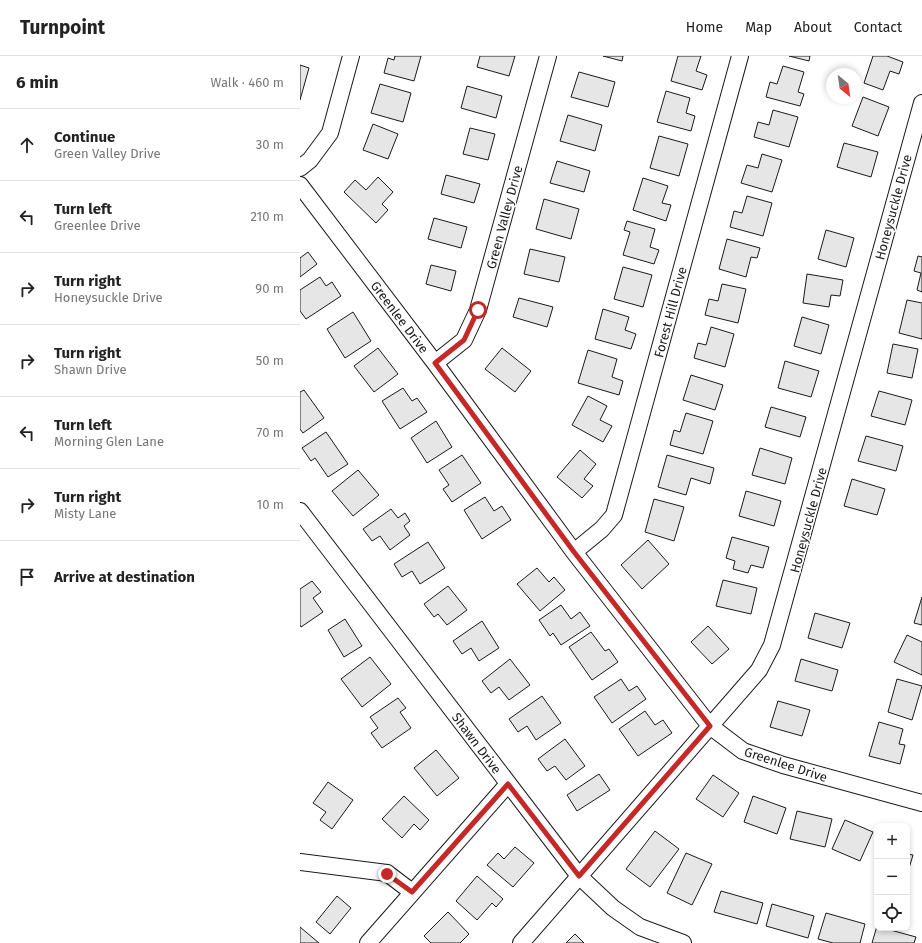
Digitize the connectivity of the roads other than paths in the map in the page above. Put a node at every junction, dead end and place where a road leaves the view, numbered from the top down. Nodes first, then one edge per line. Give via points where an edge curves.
1 (351, 56) edge
2 (548, 56) edge
3 (740, 56) edge
4 (922, 103) edge
5 (300, 168) edge
6 (300, 185) edge
7 (435, 363) junction
8 (300, 511) edge
9 (574, 552) junction
10 (710, 726) junction
11 (508, 784) junction
12 (922, 803) edge
13 (300, 862) edge
14 (579, 876) junction
15 (412, 892) junction
16 (368, 943) edge
17 (521, 943) edge
18 (679, 943) edge

1 - 5 street via 330,133 310,160
2 - 7 street, Green Valley Drive via 478,310 464,340
3 - 9 street, Forest Hill Drive via 614,515 602,530
4 - 10 street, Honeysuckle Drive via 772,645 759,670
6 - 7 street, Greenlee Drive
7 - 9 street, Greenlee Drive
8 - 11 street, Shawn Drive
9 - 10 street, Greenlee Drive
10 - 12 street, Greenlee Drive via 743,751 769,761
10 - 14 street, Honeysuckle Drive
11 - 14 street, Shawn Drive
11 - 15 street
13 - 15 street via 387,874
14 - 17 street, Honeysuckle Drive
14 - 18 street, Shawn Drive via 612,908 640,927
15 - 16 street

